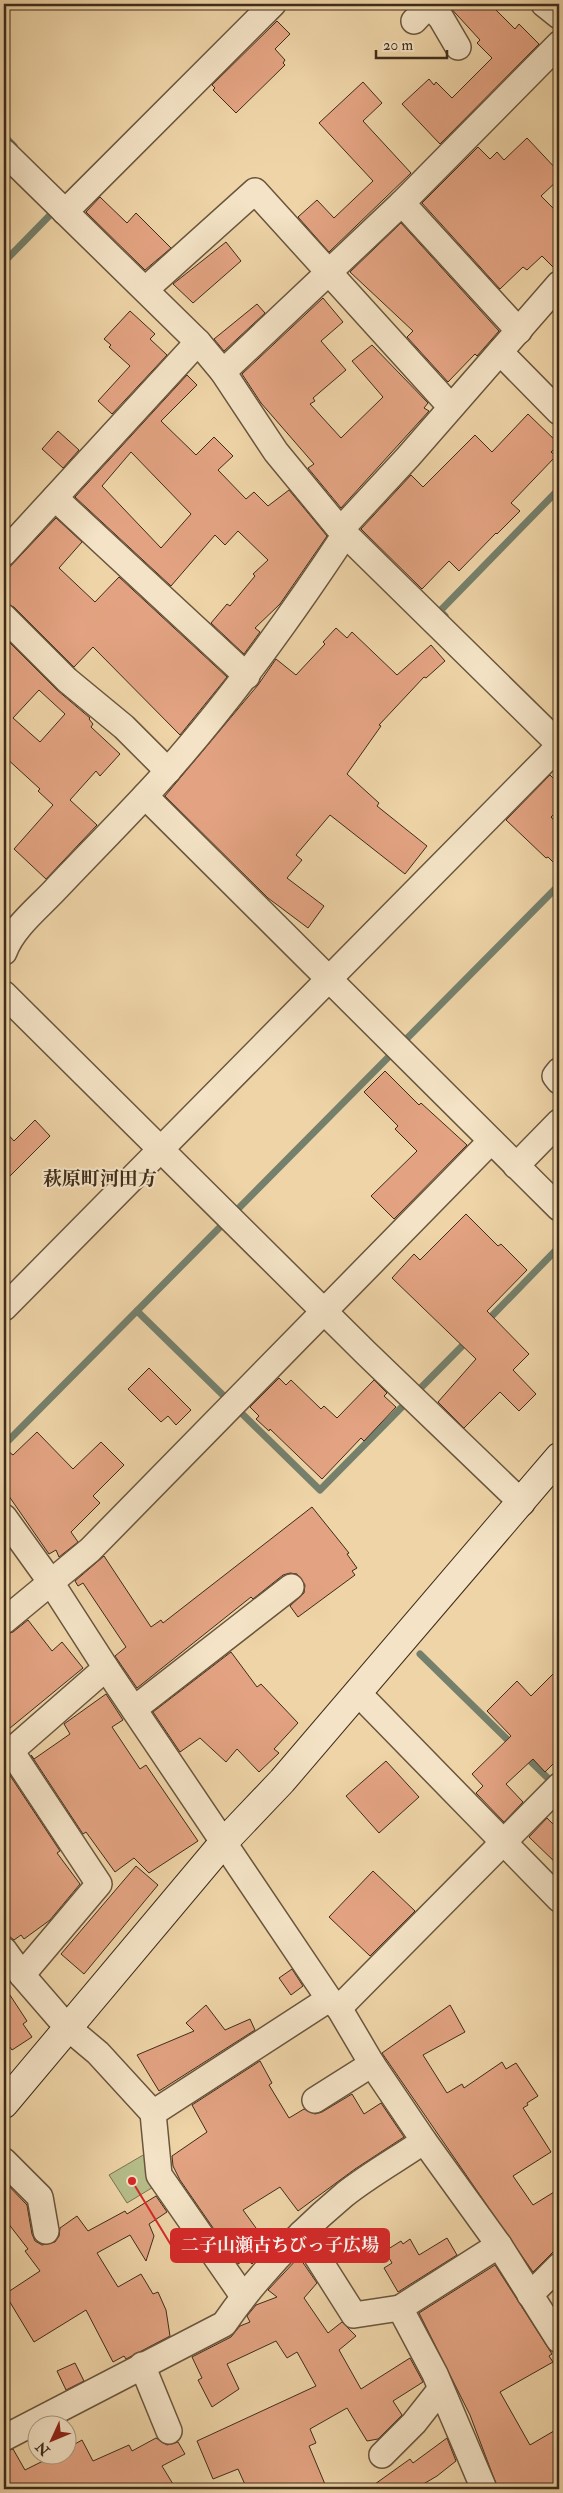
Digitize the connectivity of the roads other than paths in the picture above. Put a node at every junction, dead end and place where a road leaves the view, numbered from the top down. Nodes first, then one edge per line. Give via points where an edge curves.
1 (273, 4) edge
2 (544, 4) edge
3 (424, 10) edge
4 (559, 16) edge
5 (559, 44) edge
6 (458, 47) dead end
7 (4, 152) edge
8 (402, 203) junction
9 (65, 212) junction
10 (330, 273) junction
11 (559, 284) edge
12 (146, 289) junction
13 (519, 331) junction
14 (198, 342) junction
15 (500, 352) junction
16 (223, 372) junction
17 (451, 407) junction
18 (559, 412) edge
19 (55, 498) junction
20 (346, 533) junction
21 (4, 553) edge
22 (4, 618) edge
23 (247, 676) junction
24 (559, 745) edge
25 (168, 771) junction
26 (144, 796) junction
27 (4, 952) edge
28 (327, 979) junction
29 (4, 994) edge
30 (559, 1071) edge
31 (559, 1081) edge
32 (559, 1122) edge
33 (491, 1141) junction
34 (160, 1149) junction
35 (516, 1166) junction
36 (559, 1208) edge
37 (4, 1308) edge
38 (324, 1311) junction
39 (559, 1458) edge
40 (522, 1503) junction
41 (4, 1517) edge
42 (50, 1581) junction
43 (291, 1587) dead end
44 (4, 1621) edge
45 (106, 1668) junction
46 (357, 1692) junction
47 (134, 1709) junction
48 (7, 1754) edge
49 (559, 1786) edge
50 (503, 1841) junction
51 (224, 1842) junction
52 (559, 1899) edge
53 (4, 1950) edge
54 (22, 1975) junction
55 (334, 2004) junction
56 (67, 2026) junction
57 (372, 2064) junction
58 (315, 2100) dead end
59 (4, 2104) edge
60 (153, 2113) junction
61 (424, 2141) junction
62 (4, 2161) edge
63 (46, 2231) dead end
64 (302, 2233) junction
65 (499, 2244) junction
66 (559, 2266) edge
67 (530, 2295) junction
68 (243, 2296) junction
69 (400, 2308) junction
70 (559, 2340) edge
71 (142, 2365) junction
72 (440, 2390) junction
73 (169, 2431) dead end
74 (4, 2438) edge
75 (382, 2455) dead end
76 (484, 2489) edge

1 - 9 street
2 - 4 street
3 - 6 street via 441,18
5 - 8 street
7 - 9 street
8 - 10 street
8 - 13 street
9 - 12 street
10 - 12 street via 255,191
10 - 16 street
10 - 17 street
11 - 13 street
12 - 14 street
13 - 15 street
14 - 16 street
14 - 19 street
15 - 17 street
15 - 18 street
16 - 20 street via 276,452
17 - 20 street via 345,525
19 - 21 street
19 - 23 street
20 - 23 street
20 - 24 street
22 - 25 street
23 - 25 street
24 - 28 street
25 - 26 street
26 - 27 street via 27,919
26 - 28 street
28 - 33 street
28 - 34 street
29 - 34 street
30 - 31 street via 555,1076
32 - 35 street
33 - 35 street
33 - 38 street
34 - 37 street
34 - 38 street
35 - 36 street
38 - 40 street
38 - 42 street via 103,1537
39 - 40 street
40 - 46 street
41 - 42 street
42 - 44 street
42 - 45 street
43 - 47 street
45 - 47 street
45 - 48 street
46 - 50 street
46 - 51 street via 282,1781
47 - 51 street
48 - 54 street via 99,1884
49 - 50 street
50 - 52 street
50 - 55 street
51 - 55 street
51 - 56 street
53 - 54 street
54 - 56 street
55 - 57 street
55 - 60 street
56 - 59 street
56 - 60 street via 98,2053
57 - 58 street
57 - 61 street
60 - 68 street via 159,2175
61 - 64 street via 346,2194
61 - 65 street
62 - 63 street via 40,2197
64 - 68 street
64 - 69 street via 354,2315
65 - 67 street
65 - 69 street
66 - 67 street
67 - 70 street
68 - 71 street via 224,2324
69 - 72 street via 435,2374
71 - 73 street
71 - 74 street
72 - 75 street via 414,2423
72 - 76 street

